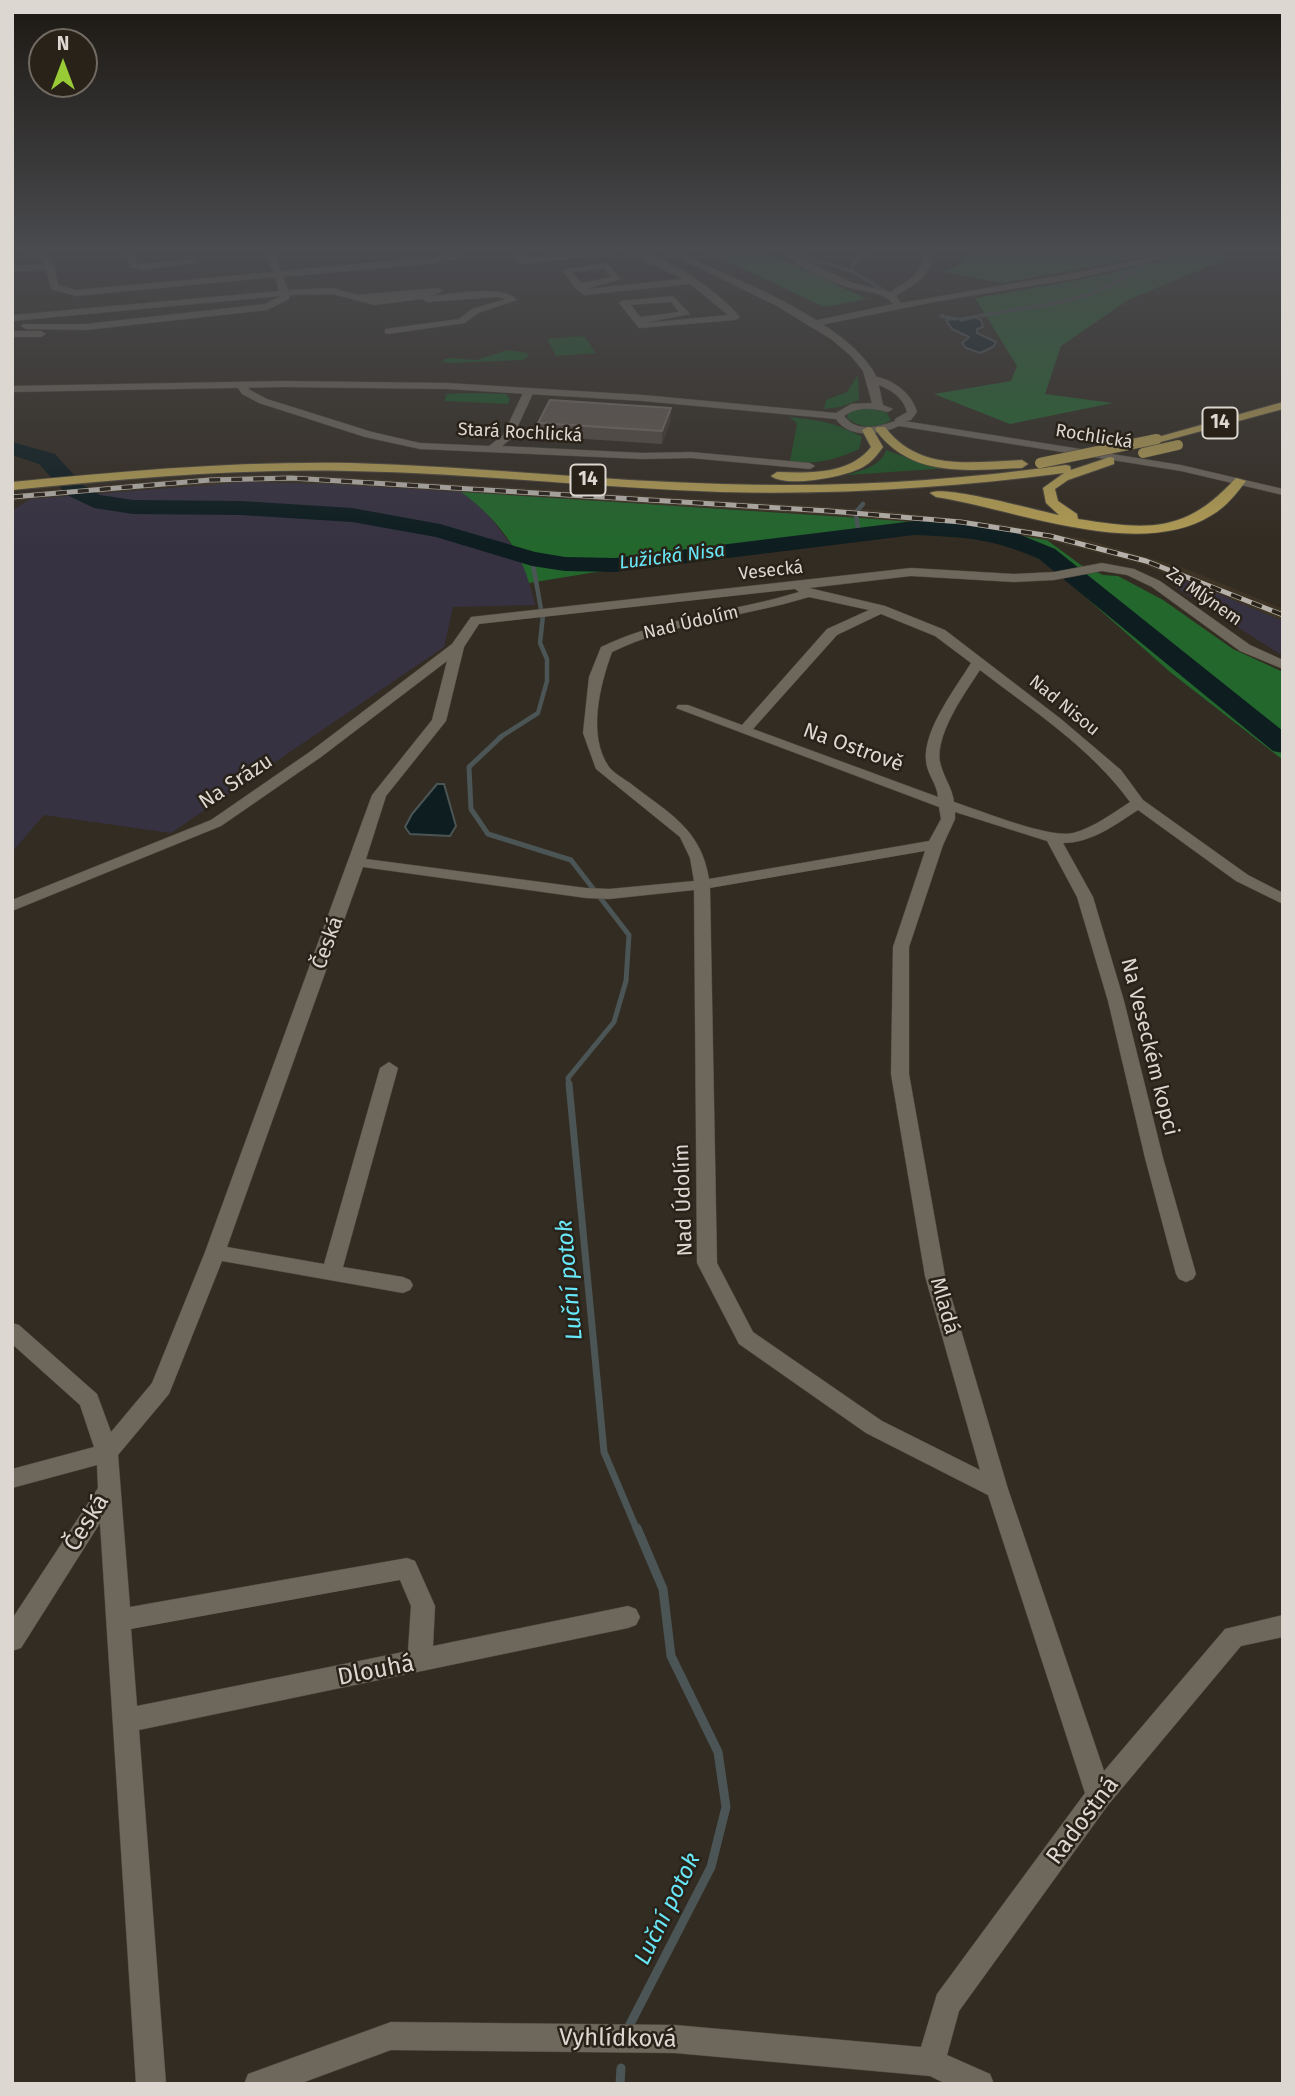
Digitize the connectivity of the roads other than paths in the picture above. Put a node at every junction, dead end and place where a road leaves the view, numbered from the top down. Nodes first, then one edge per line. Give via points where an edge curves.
1 (848, 350) edge
2 (849, 350) edge
3 (879, 382) junction
4 (241, 385) junction
5 (12, 389) edge
6 (529, 391) junction
7 (863, 405) junction
8 (1283, 405) edge
9 (879, 407) junction
10 (839, 415) junction
11 (1283, 416) edge
12 (898, 422) junction
13 (875, 429) junction
14 (490, 450) junction
15 (1040, 463) junction
16 (810, 466) dead end
17 (1065, 473) junction
18 (633, 474) junction
19 (12, 477) edge
20 (1240, 481) junction
21 (12, 486) edge
22 (743, 488) junction
23 (1283, 492) edge
24 (1096, 526) junction
25 (1098, 568) joint
26 (803, 589) junction
27 (881, 609) junction
28 (457, 647) junction
29 (978, 663) junction
30 (1283, 665) edge
31 (683, 708) dead end
32 (744, 731) junction
33 (1138, 803) junction
34 (947, 805) junction
35 (1053, 838) junction
36 (935, 845) junction
37 (357, 862) junction
38 (702, 885) junction
39 (1283, 898) edge
40 (12, 906) edge
41 (389, 1068) dead end
42 (215, 1252) junction
43 (332, 1272) junction
44 (1186, 1274) dead end
45 (403, 1285) dead end
46 (12, 1331) edge
47 (107, 1453) junction
48 (12, 1479) edge
49 (110, 1489) junction
50 (997, 1489) junction
51 (628, 1617) dead end
52 (120, 1620) junction
53 (1283, 1626) edge
54 (12, 1640) edge
55 (420, 1662) junction
56 (124, 1721) junction
57 (1099, 1797) junction
58 (931, 2062) junction
59 (151, 2084) edge
60 (258, 2084) edge
61 (980, 2084) edge

1 - 7 street via 863,371
2 - 3 street
3 - 9 street
3 - 12 street via 911,404 912,412
4 - 5 street
4 - 6 street
4 - 14 street, Stará Rochlická via 263,401 369,435 419,446
6 - 10 street
6 - 14 street via 508,437
7 - 9 street
7 - 10 street
8 - 15 highway, 14, bridge via 1157,439
9 - 12 street via 895,412
10 - 13 street via 844,424
11 - 17 highway, 14, bridge
12 - 13 street
12 - 20 street, Rochlická
13 - 15 highway via 894,449 925,461 969,466
13 - 18 highway via 873,454 836,472 786,476
14 - 16 street, Stará Rochlická via 691,455
15 - 18 highway, 14 via 860,480
17 - 22 highway, 14 via 906,486
17 - 24 highway via 1049,488 1048,497 1064,513
18 - 19 highway, 14 via 357,458 248,459
20 - 23 street, Rochlická
20 - 24 highway via 1192,521 1149,529
21 - 22 highway, 14 via 246,468 351,467
22 - 24 highway via 961,496
25 - 26 street, Vesecká via 1014,578 922,572
25 - 30 street, Za Mlýnem via 1130,572 1156,584 1245,648
26 - 27 street, Nad Nisou
26 - 28 street, Vesecká via 475,620
26 - 38 street, Nad Údolím via 773,606 664,626 628,638 606,650 602,659 590,733 603,769 686,835 698,858
27 - 29 street, Nad Nisou via 940,633
27 - 32 street via 832,632
28 - 37 street, Česká via 439,722 379,795
28 - 40 street, Na Srázu via 216,823
29 - 33 street, Nad Nisou via 1116,773
29 - 34 street, Na Ostrově via 932,746 933,765
31 - 32 street, Na Ostrově
32 - 34 street, Na Ostrově
33 - 35 street, Na Ostrově via 1075,838
33 - 39 street, Nad Nisou via 1242,878
34 - 35 street, Na Ostrově
34 - 36 street, Mladá via 948,819
35 - 44 street, Na Veseckém kopci via 1085,897
36 - 38 street
36 - 50 street, Mladá via 901,947 900,1074 934,1276
37 - 38 street via 586,893
37 - 42 street, Česká
38 - 50 street, Nad Údolím via 707,1262 746,1338 874,1427
41 - 43 street
42 - 43 street
42 - 47 street, Česká via 161,1388
43 - 45 street
46 - 47 street via 89,1400
47 - 48 street
47 - 49 street, Česká
49 - 52 street
49 - 54 street, Česká
50 - 57 street, Mladá
51 - 55 street, Dlouhá
52 - 55 street via 407,1568 423,1606
52 - 56 street
53 - 57 street, Radostná via 1234,1637
55 - 56 street, Dlouhá
56 - 59 street
57 - 58 street, Radostná via 947,2004
58 - 60 street, Vyhlídková via 675,2039 391,2036
58 - 61 street, Vyhlídková

